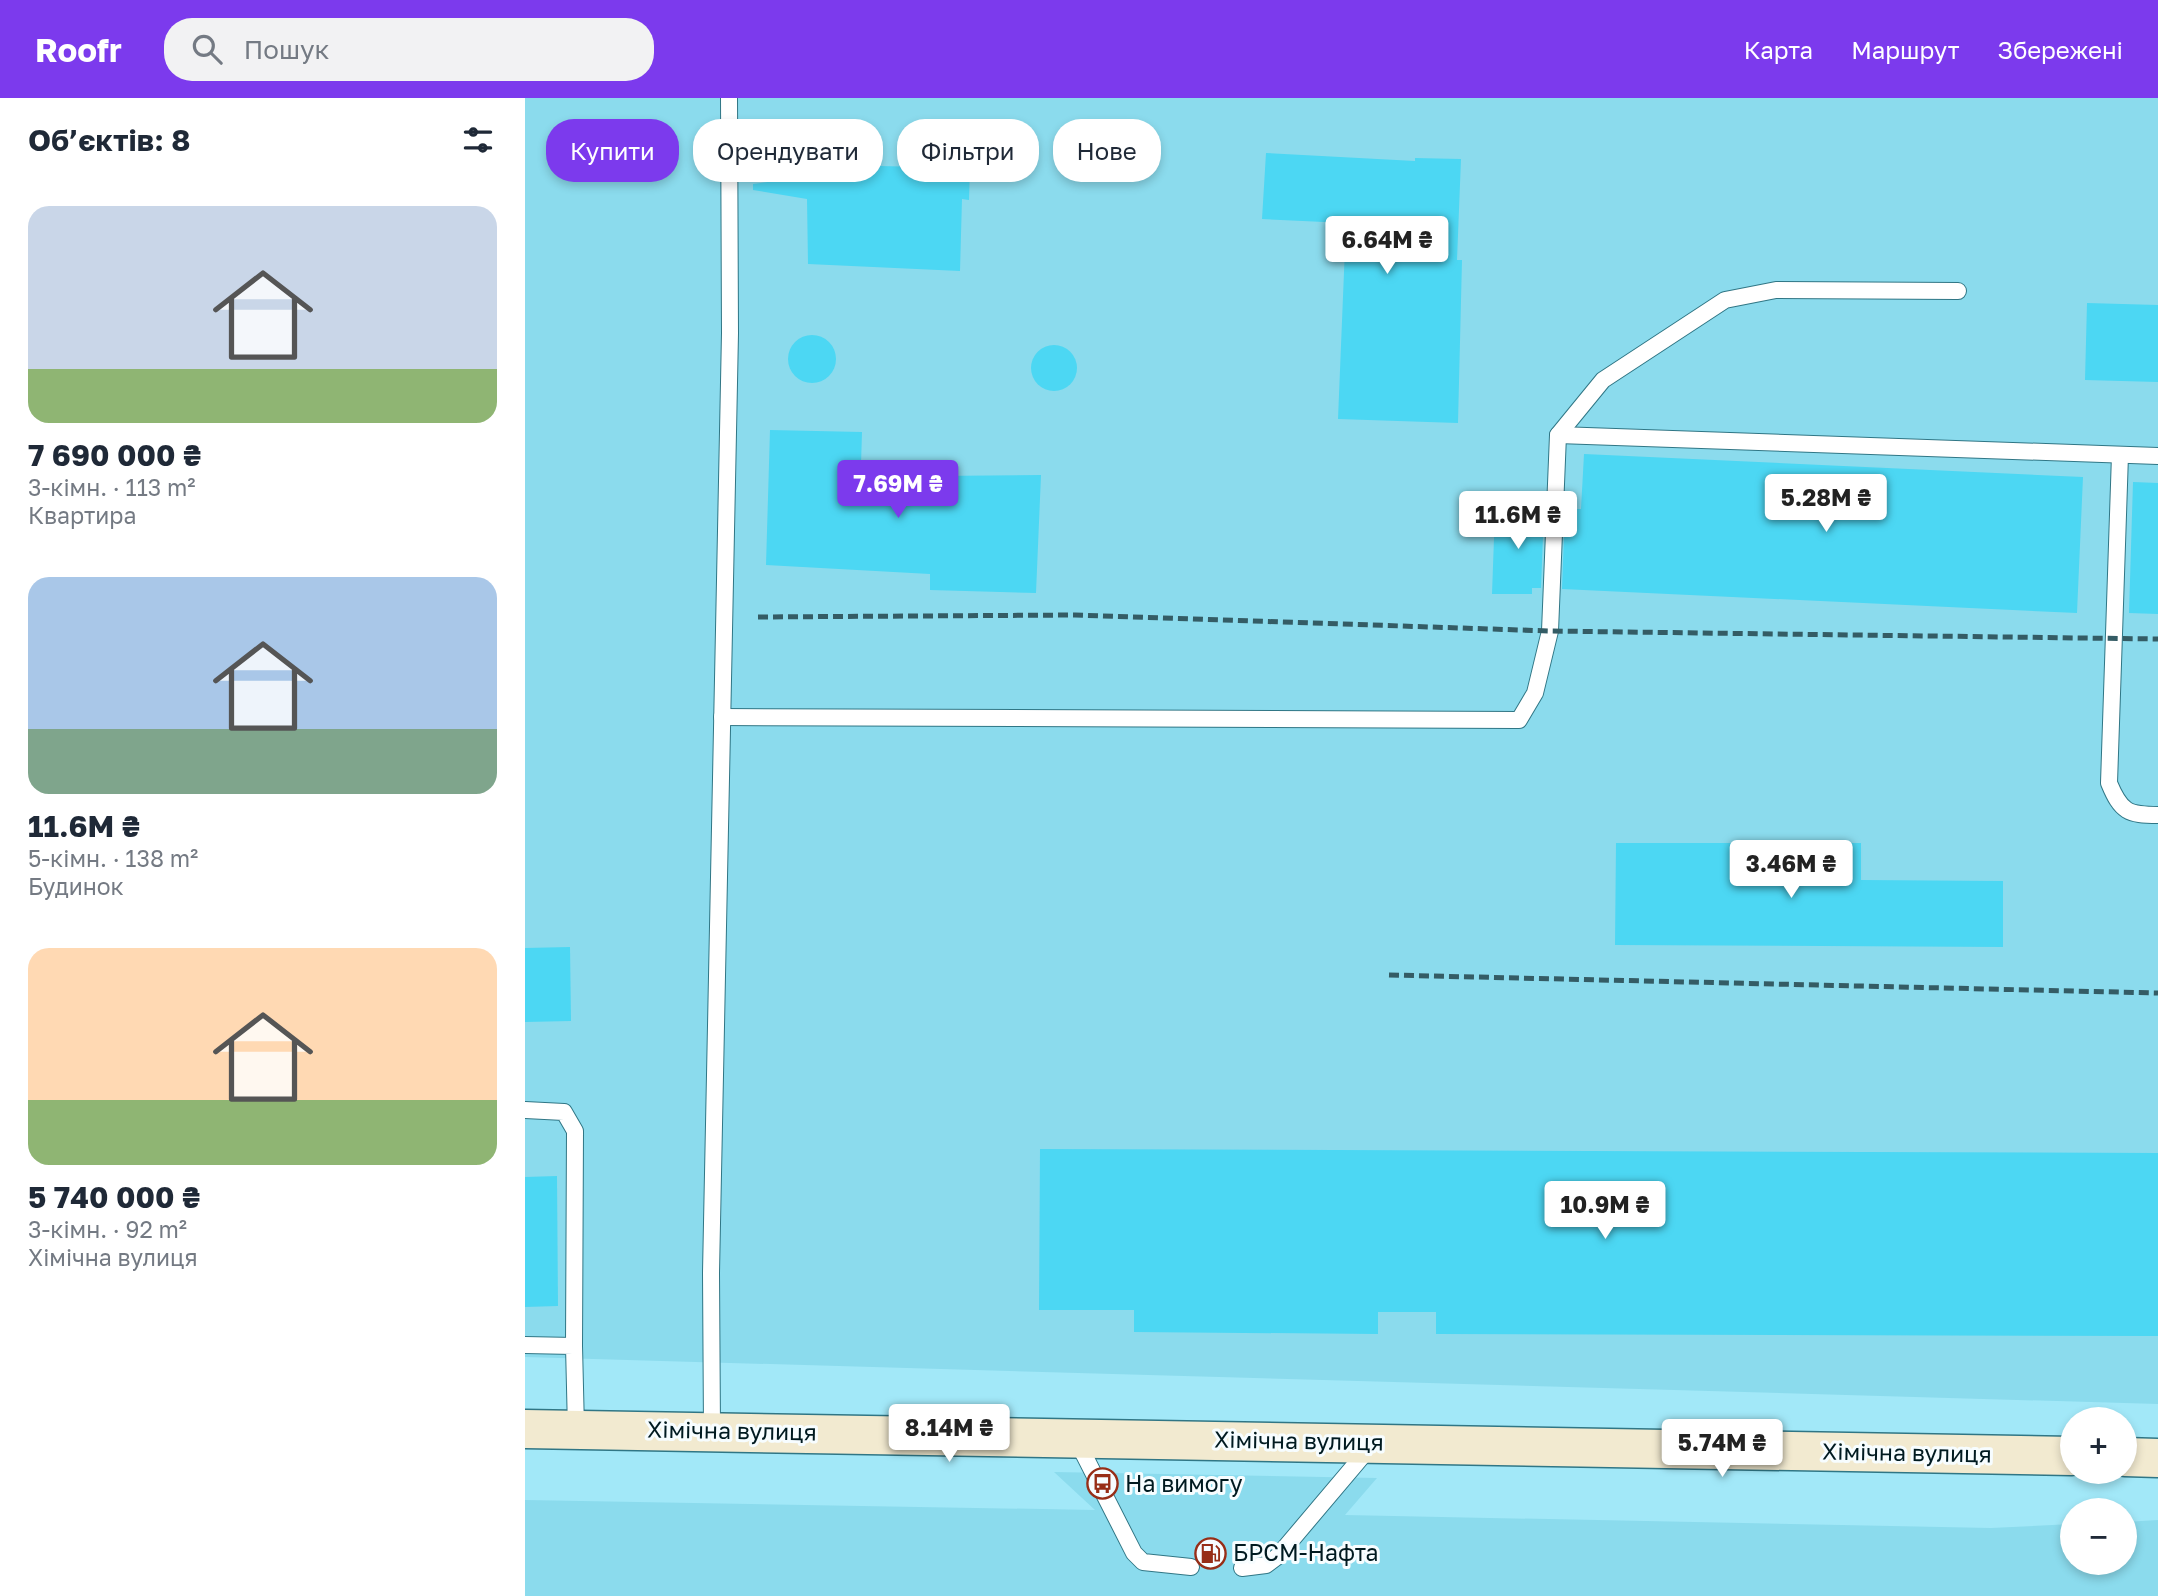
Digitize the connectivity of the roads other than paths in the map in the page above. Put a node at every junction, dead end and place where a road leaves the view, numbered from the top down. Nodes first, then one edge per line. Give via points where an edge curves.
1 (729, 98) edge
2 (1958, 291) dead end
3 (1558, 435) junction
4 (2120, 455) junction
5 (2158, 456) edge
6 (722, 717) junction
7 (2158, 815) edge
8 (525, 1110) edge
9 (525, 1345) edge
10 (574, 1346) junction
11 (525, 1429) edge
12 (576, 1429) junction
13 (712, 1430) junction
14 (1075, 1437) junction
15 (1373, 1443) junction
16 (2060, 1456) edge
17 (2137, 1457) edge
18 (2158, 1458) edge
19 (1191, 1567) dead end
20 (1242, 1568) dead end

1 - 6 lane via 730,333
2 - 3 lane via 1776,290 1725,300 1603,380
3 - 4 lane
3 - 6 lane via 1550,631 1535,693 1519,720
4 - 5 lane
4 - 7 lane via 2109,783 2117,802 2133,815
6 - 13 lane
8 - 10 lane via 564,1112 575,1131
9 - 10 lane
10 - 12 lane
11 - 12 main road, Хімічна вулиця
12 - 13 main road, Хімічна вулиця
13 - 14 main road, Хімічна вулиця
14 - 15 main road, Хімічна вулиця
14 - 19 lane via 1134,1553 1143,1562
15 - 16 main road, Хімічна вулиця
15 - 20 lane via 1278,1556 1266,1565
17 - 18 main road

